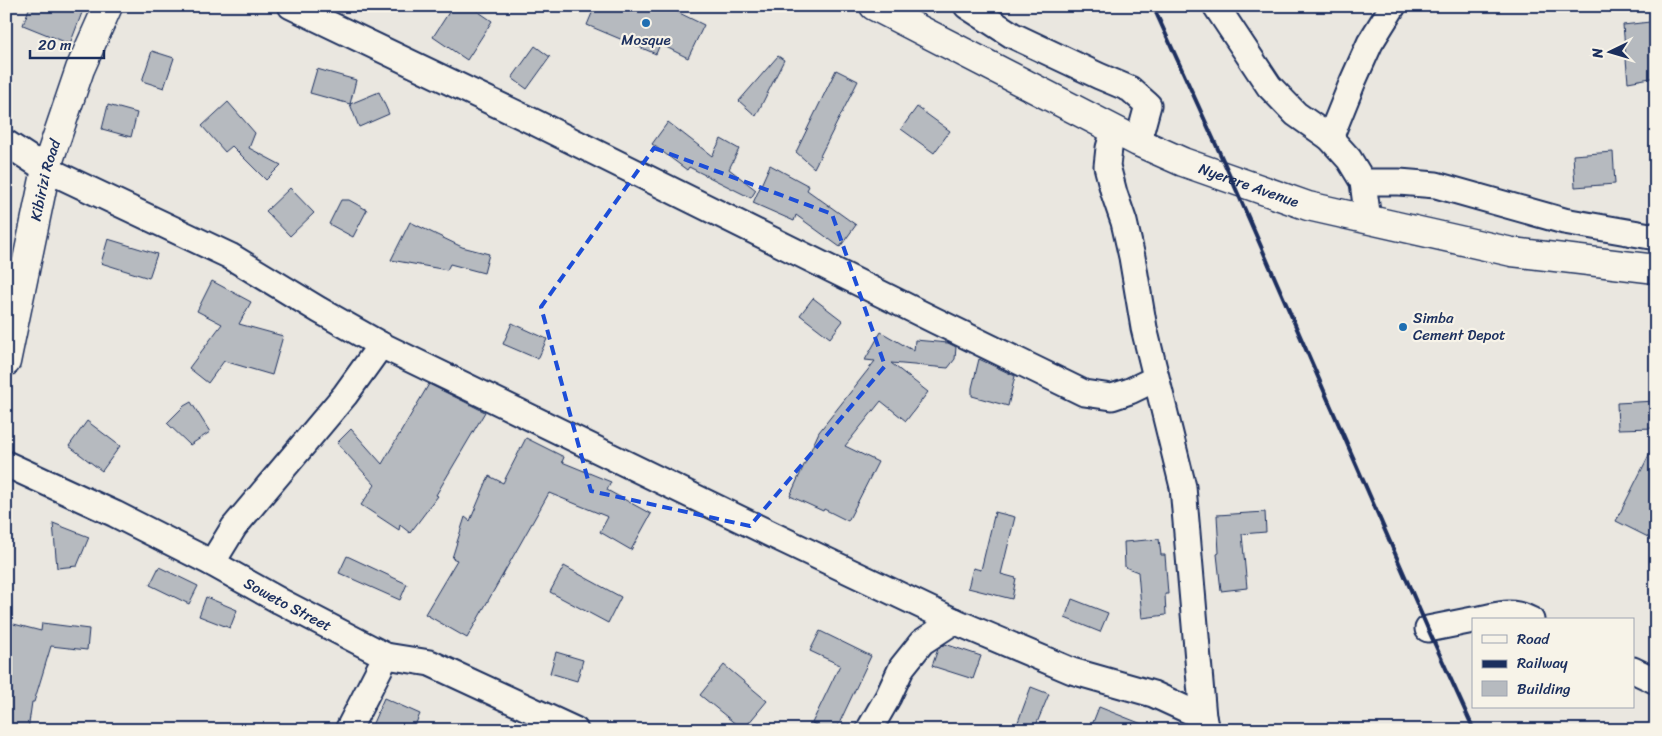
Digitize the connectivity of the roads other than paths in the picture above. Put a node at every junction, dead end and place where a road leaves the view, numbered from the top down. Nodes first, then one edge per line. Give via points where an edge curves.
1 (108, 6) edge
2 (291, 6) edge
3 (874, 6) edge
4 (967, 6) edge
5 (1216, 6) edge
6 (1393, 6) edge
7 (1126, 136) junction
8 (1330, 138) junction
9 (6, 143) edge
10 (46, 169) junction
11 (1363, 182) junction
12 (1368, 220) junction
13 (1656, 237) edge
14 (1656, 268) edge
15 (381, 344) junction
16 (6, 362) edge
17 (1156, 379) junction
18 (6, 464) edge
19 (212, 563) junction
20 (1484, 618) edge
21 (1528, 618) edge
22 (1472, 620) edge
23 (954, 621) junction
24 (1428, 629) dead end
25 (386, 656) junction
26 (1634, 670) edge
27 (1656, 681) edge
28 (1205, 723) edge
29 (348, 730) edge
30 (575, 730) edge
31 (869, 730) edge

1 - 10 main road, Kibirizi Road via 80,69
2 - 17 street via 1084,393 1112,397
3 - 7 main road, Nyerere Avenue
4 - 7 street via 1012,35 1130,89 1148,105
5 - 8 street via 1270,86 1296,114
6 - 8 street via 1370,43
7 - 12 main road, Nyerere Avenue via 1183,162 1308,206
7 - 17 street via 1109,148 1107,166 1124,222
8 - 11 street via 1349,159
9 - 10 street
10 - 15 street via 230,256
10 - 16 main road, Kibirizi Road
11 - 12 street
11 - 13 street via 1436,185 1564,221
12 - 14 main road, Nyerere Avenue via 1512,252
15 - 19 street via 345,395 234,527
15 - 23 street
17 - 28 street via 1182,487
18 - 19 street, Soweto Street
19 - 25 street, Soweto Street
20 - 21 street via 1510,613
22 - 24 street
23 - 28 street via 1072,671 1154,694
23 - 31 street via 922,642 902,667
25 - 29 street
25 - 30 street, Soweto Street via 430,663
26 - 27 street

